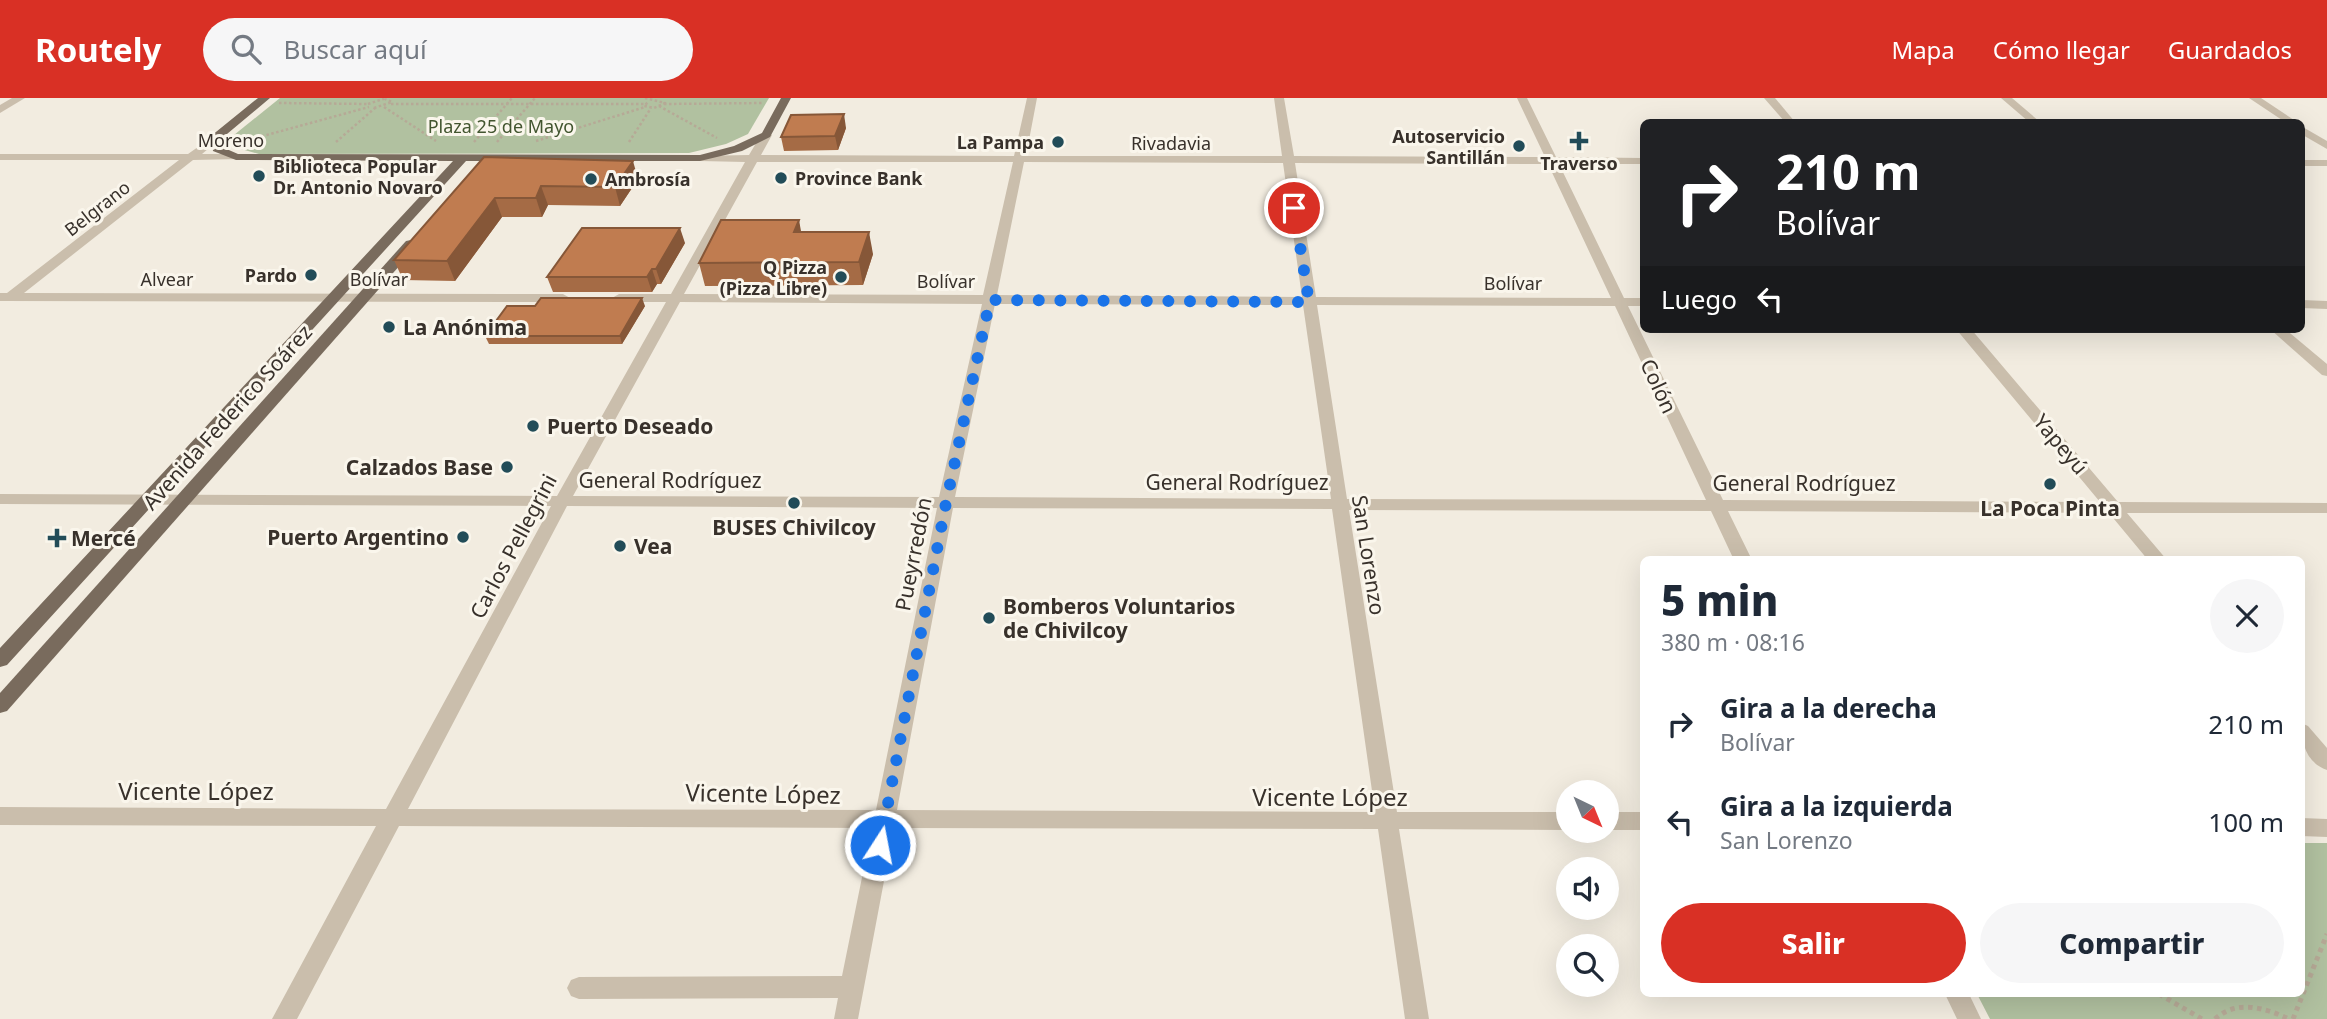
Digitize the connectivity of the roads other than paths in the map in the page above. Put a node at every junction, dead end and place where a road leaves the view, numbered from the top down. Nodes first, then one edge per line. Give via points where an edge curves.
1 (20, 98) edge
2 (786, 98) edge
3 (1032, 98) edge
4 (1279, 98) edge
5 (1522, 98) edge
6 (1769, 98) edge
7 (2006, 98) edge
8 (2254, 98) edge
9 (270, 101) edge
10 (0, 110) edge
11 (1787, 119) edge
12 (2031, 119) edge
13 (2286, 119) edge
14 (2305, 132) edge
15 (766, 135) junction
16 (215, 138) junction
17 (2327, 146) edge
18 (465, 154) junction
19 (0, 157) edge
20 (190, 157) junction
21 (236, 158) junction
22 (700, 158) junction
23 (755, 158) junction
24 (1018, 160) junction
25 (1286, 161) junction
26 (1553, 161) junction
27 (1640, 161) edge
28 (2305, 163) edge
29 (2327, 163) edge
30 (416, 238) edge
31 (333, 298) junction
32 (363, 298) junction
33 (581, 298) edge
34 (608, 298) edge
35 (676, 298) junction
36 (4, 300) edge
37 (990, 300) junction
38 (1309, 302) junction
39 (1619, 302) junction
40 (1640, 302) edge
41 (2305, 304) edge
42 (2327, 304) edge
43 (1967, 333) edge
44 (2282, 333) edge
45 (2327, 372) edge
46 (0, 499) edge
47 (148, 500) junction
48 (183, 500) junction
49 (561, 503) junction
50 (946, 503) junction
51 (1337, 505) junction
52 (1715, 505) junction
53 (2114, 508) junction
54 (2327, 509) edge
55 (1741, 556) edge
56 (2155, 556) edge
57 (0, 660) edge
58 (0, 706) edge
59 (2305, 737) edge
60 (2327, 762) edge
61 (0, 816) edge
62 (395, 816) junction
63 (885, 821) junction
64 (1556, 821) edge
65 (1619, 821) edge
66 (1640, 821) edge
67 (1388, 823) junction
68 (2305, 827) edge
69 (2327, 828) edge
70 (852, 987) junction
71 (579, 988) dead end
72 (1958, 997) edge
73 (284, 1019) edge
74 (846, 1019) edge
75 (1417, 1019) edge
76 (1969, 1019) edge

1 - 10 street
2 - 15 main road, Carlos Pellegrini
3 - 24 street, Pueyrredón
4 - 25 street, San Lorenzo
5 - 26 street, Colón
6 - 11 street
7 - 12 street
8 - 13 street
9 - 16 main road, Belgrano
14 - 17 street
15 - 22 main road, Rivadavia via 738,149
15 - 23 street, Carlos Pellegrini
16 - 20 street, Belgrano
16 - 21 main road via 217,149
18 - 21 main road, Moreno
18 - 22 main road, Rivadavia via 486,159
18 - 31 main road, Avenida Federico Soárez
19 - 20 street, Moreno
20 - 21 street, Moreno
20 - 36 street, Belgrano
22 - 23 street, Rivadavia
23 - 24 street, Rivadavia
23 - 35 street, Carlos Pellegrini
24 - 25 street, Rivadavia
24 - 37 street, Pueyrredón
25 - 26 street, Rivadavia
25 - 38 street, San Lorenzo
26 - 27 street, Rivadavia
26 - 39 street, Colón
28 - 29 street
30 - 32 main road, Avenida Federico Soárez
31 - 32 street, Bolívar
31 - 36 street, Alvear
31 - 47 main road, Avenida Federico Soárez
32 - 33 street, Bolívar
32 - 48 main road, Avenida Federico Soárez
34 - 35 street, Bolívar
35 - 37 street, Bolívar
35 - 49 street, Carlos Pellegrini
37 - 38 street, Bolívar
37 - 50 street, Pueyrredón
38 - 39 street, Bolívar
38 - 51 street, San Lorenzo
39 - 40 street, Bolívar
39 - 52 street, Colón
41 - 42 street
43 - 53 street, Yapeyú
44 - 45 street
46 - 47 street, General Rodríguez
47 - 48 street, General Rodríguez
47 - 57 main road, Avenida Federico Soárez
48 - 49 street, General Rodríguez
48 - 58 main road, Avenida Federico Soárez
49 - 50 street, General Rodríguez
49 - 62 street, Carlos Pellegrini
50 - 51 street, General Rodríguez
50 - 63 street, Pueyrredón
51 - 52 street, General Rodríguez
51 - 67 street, San Lorenzo
52 - 53 street, General Rodríguez
52 - 55 street, Colón
53 - 54 street, General Rodríguez
53 - 56 street, Yapeyú
59 - 60 street
61 - 62 street, Vicente López
62 - 63 street, Vicente López
62 - 73 street, Carlos Pellegrini
63 - 67 street, Vicente López
63 - 70 street, Pueyrredón
64 - 67 street, Vicente López
65 - 66 street
67 - 75 street, San Lorenzo
68 - 69 street
70 - 71 street
70 - 74 street, Pueyrredón
72 - 76 street

